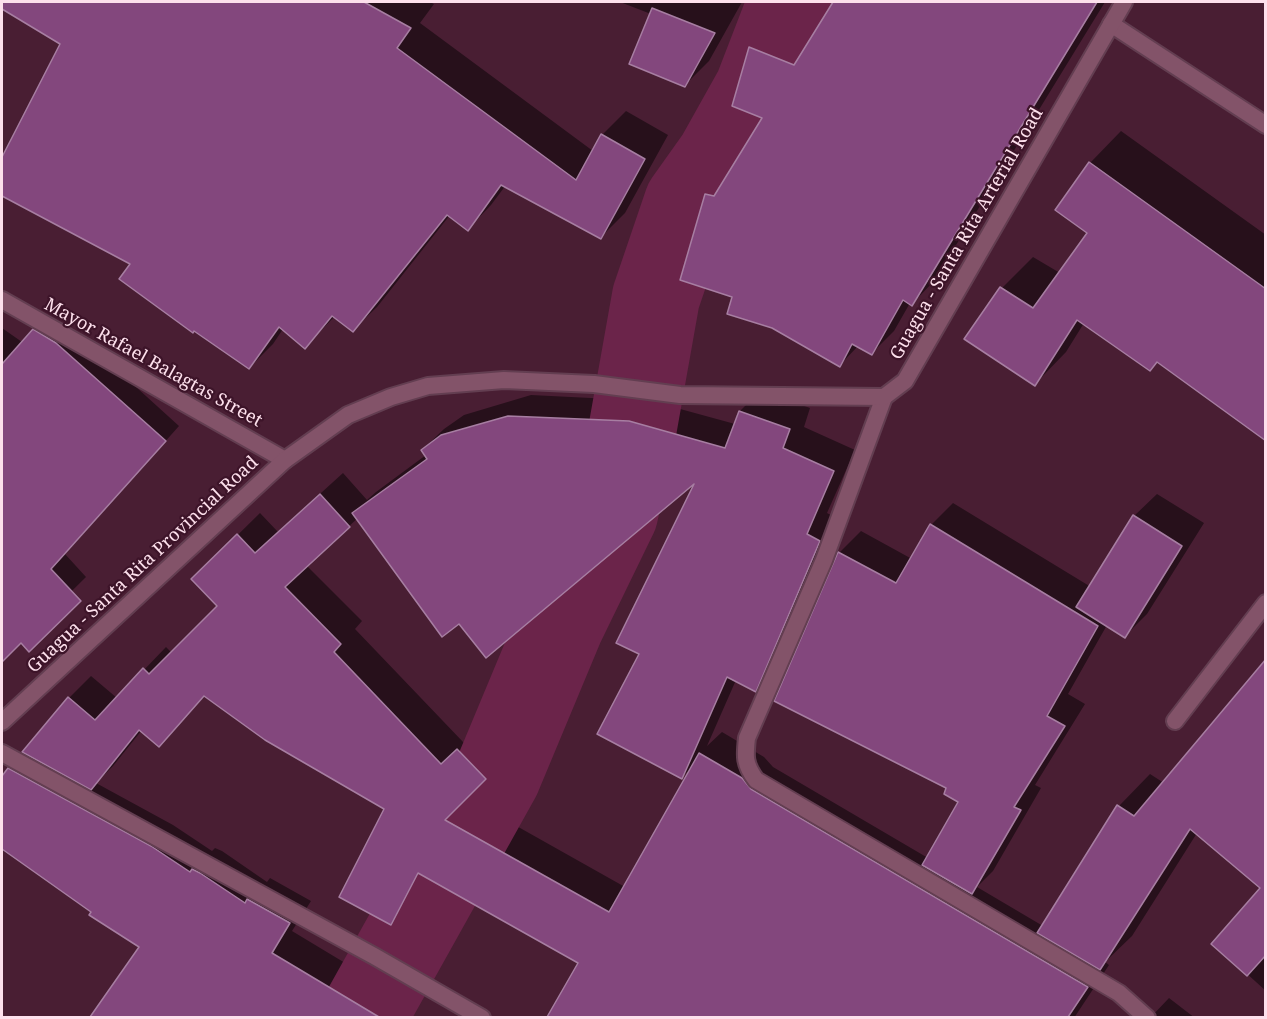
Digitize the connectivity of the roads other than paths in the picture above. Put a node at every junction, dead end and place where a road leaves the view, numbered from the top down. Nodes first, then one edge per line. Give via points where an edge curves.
1 (1124, 2) edge
2 (1112, 24) junction
3 (1266, 125) edge
4 (2, 300) edge
5 (884, 397) junction
6 (285, 460) junction
7 (1266, 603) edge
8 (2, 722) edge
9 (1175, 722) dead end
10 (2, 753) edge
11 (482, 1017) edge
12 (1147, 1017) edge

1 - 2 street, Guagua - Santa Rita Arterial Road
2 - 3 street
2 - 5 street, Guagua - Santa Rita Arterial Road via 905,381
4 - 6 street, Mayor Rafael Balagtas Street
5 - 6 street, Guagua - Santa Rita Provincial Road via 680,395 594,384 504,380 428,386 391,396 348,415
5 - 12 street via 824,560 747,738 747,769 756,780 1119,993
6 - 8 street, Guagua - Santa Rita Provincial Road
7 - 9 street
10 - 11 street

